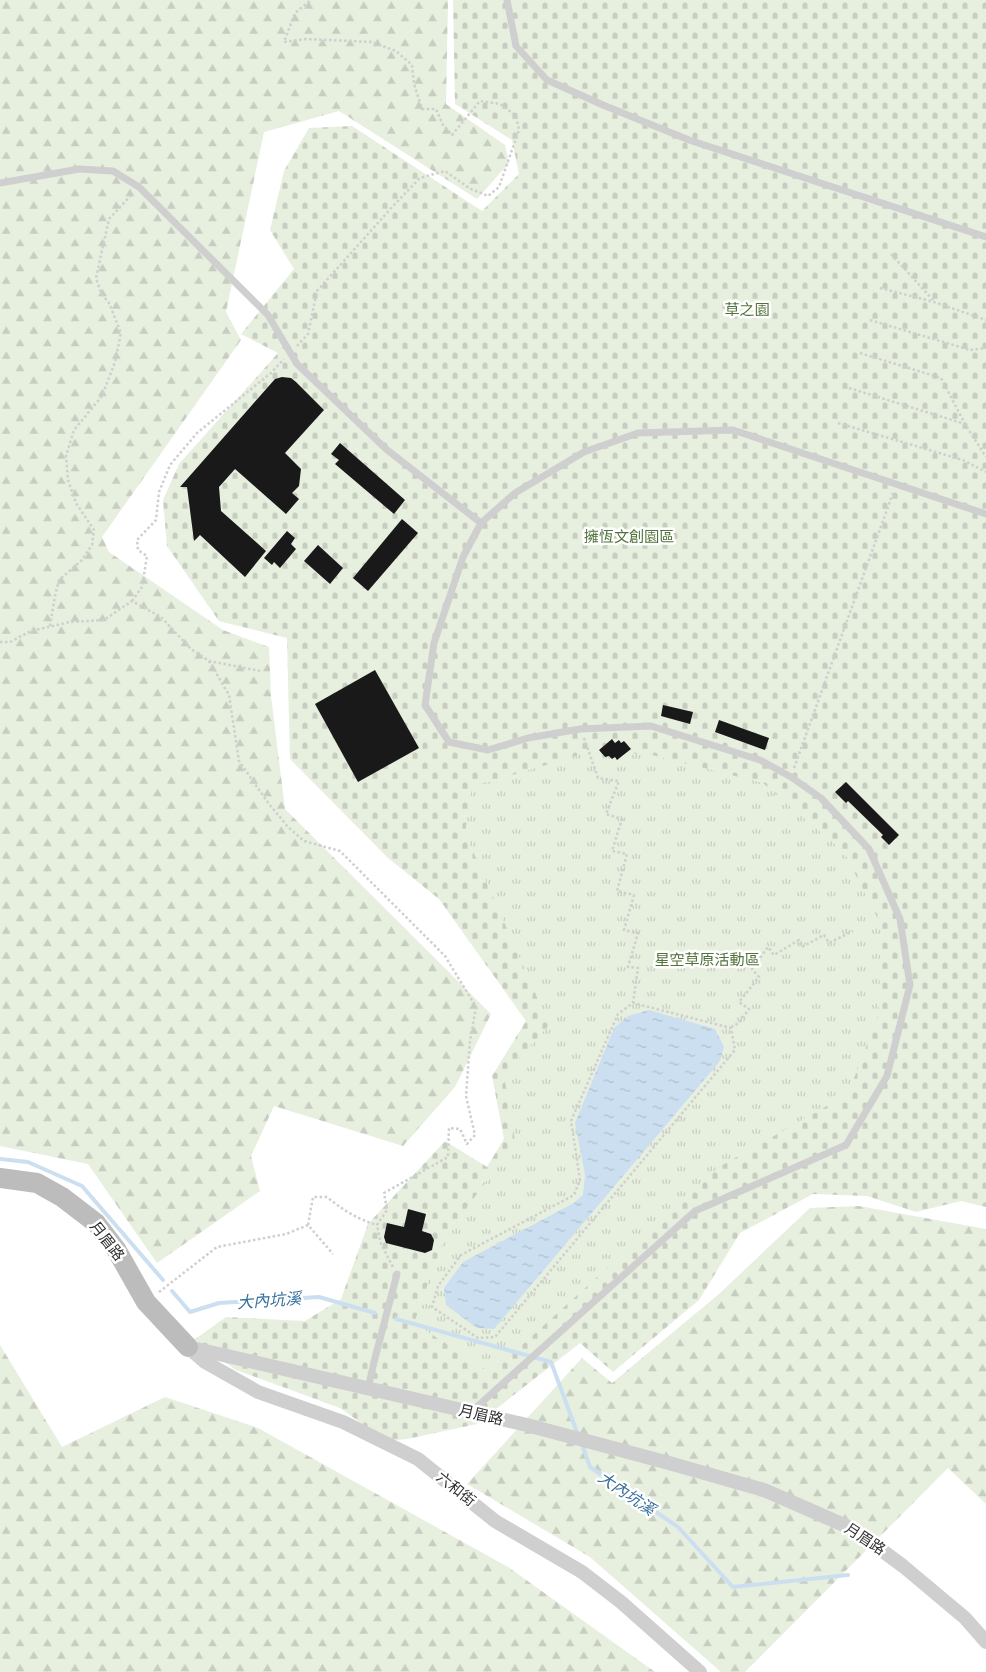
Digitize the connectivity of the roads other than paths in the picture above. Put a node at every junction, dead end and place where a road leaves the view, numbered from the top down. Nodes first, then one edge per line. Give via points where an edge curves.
1 (506, 0) edge
2 (0, 183) edge
3 (986, 237) edge
4 (986, 514) edge
5 (481, 523) junction
6 (0, 1178) edge
7 (397, 1274) road end
8 (188, 1347) junction
9 (368, 1389) junction
10 (470, 1412) junction
11 (986, 1642) edge
12 (700, 1672) edge

1 - 3 lane via 516,46 547,80 689,140
2 - 5 lane via 79,169 113,171 139,187 268,315 296,364 386,449
4 - 5 lane via 733,430 638,433 584,452 515,493
5 - 10 lane via 463,558 434,643 425,705 449,742 488,750 528,738 580,729 651,726 760,760 820,798 869,850 900,919 910,986 887,1076 846,1146 695,1211
6 - 8 street, 月眉路 via 37,1184 62,1197 96,1223 116,1249 146,1302
7 - 9 lane
8 - 9 street, 月眉路
8 - 12 street, 六和街 via 205,1362 258,1392 343,1422 418,1459 495,1521 582,1572 622,1602
9 - 10 street, 月眉路
10 - 11 street, 月眉路 via 764,1490 853,1529 965,1618

